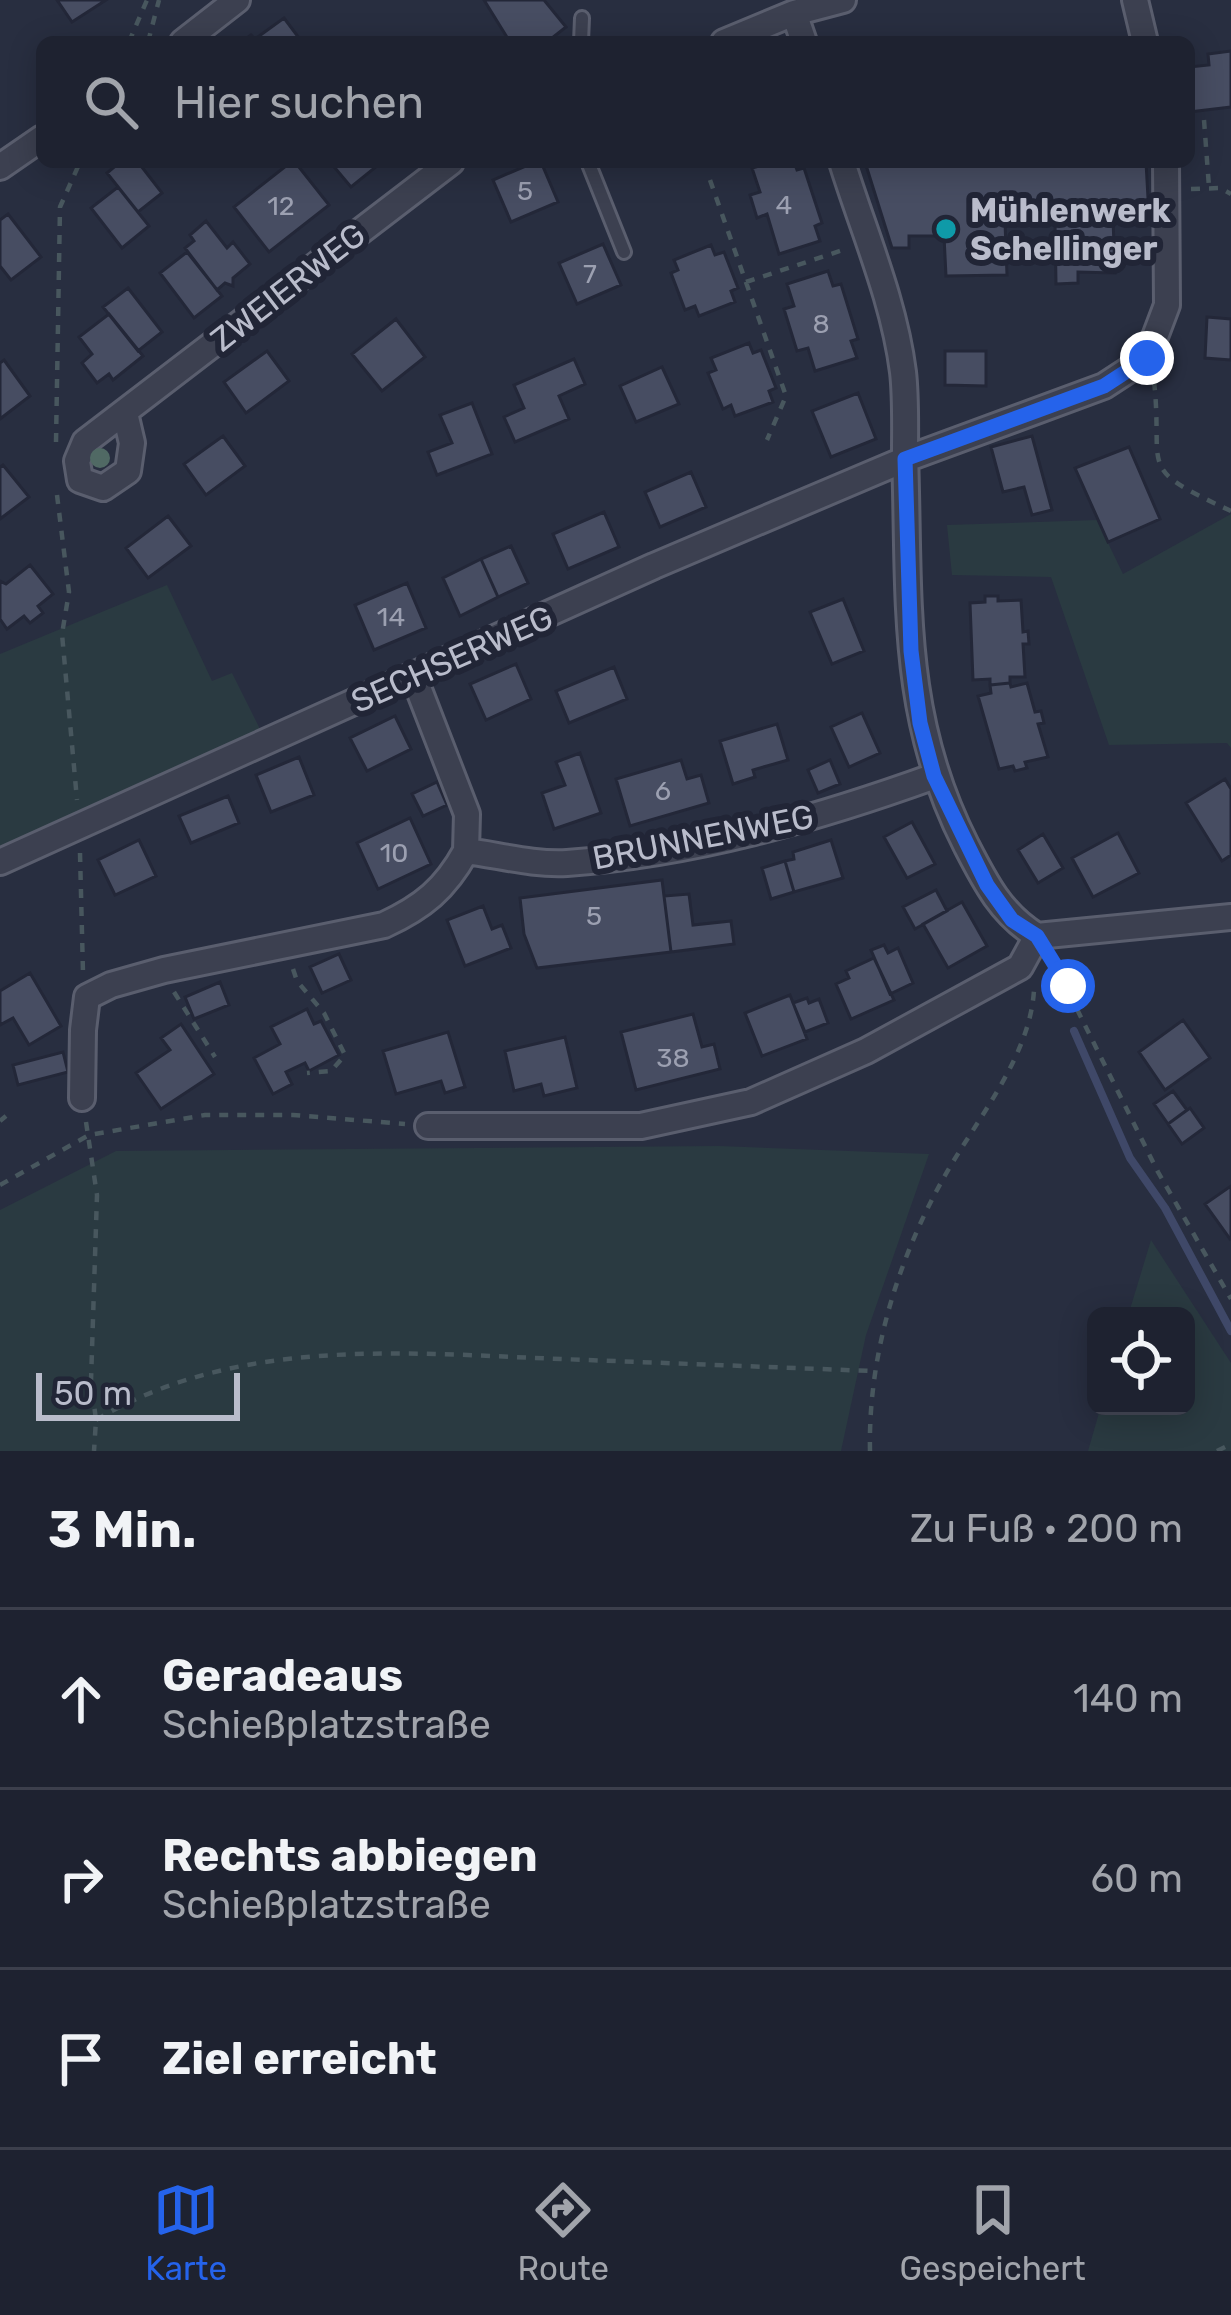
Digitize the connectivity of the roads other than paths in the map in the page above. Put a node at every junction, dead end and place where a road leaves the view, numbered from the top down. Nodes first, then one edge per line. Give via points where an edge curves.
1 (237, 0) edge
2 (843, 0) edge
3 (1135, 0) edge
4 (794, 14) junction
5 (582, 18) dead end
6 (191, 36) edge
7 (581, 36) edge
8 (739, 36) edge
9 (802, 36) edge
10 (1144, 36) edge
11 (36, 142) edge
12 (0, 166) edge
13 (443, 168) edge
14 (590, 168) edge
15 (844, 168) edge
16 (1166, 168) edge
17 (624, 252) dead end
18 (125, 413) dead end
19 (905, 459) junction
20 (414, 677) junction
21 (934, 776) junction
22 (466, 851) junction
23 (0, 862) edge
24 (1231, 917) edge
25 (1037, 936) junction
26 (82, 1098) road end
27 (428, 1126) road end

1 - 6 street
2 - 4 street
3 - 10 street
4 - 8 street
4 - 9 street
5 - 7 lane
11 - 12 street
13 - 18 street, ZWEIERWEG
14 - 17 lane
15 - 19 street via 903,372
16 - 19 street, SECHSERWEG via 1167,304 1147,358 1104,386
19 - 20 street, SECHSERWEG
19 - 21 street via 911,651
20 - 22 street via 466,814
20 - 23 street, SECHSERWEG
21 - 22 street, BRUNNENWEG via 731,839 562,863
21 - 25 street via 987,885 1012,920
22 - 26 street via 448,883 384,925 164,970 88,997
24 - 25 street
25 - 27 street via 1020,968 752,1102 641,1126

